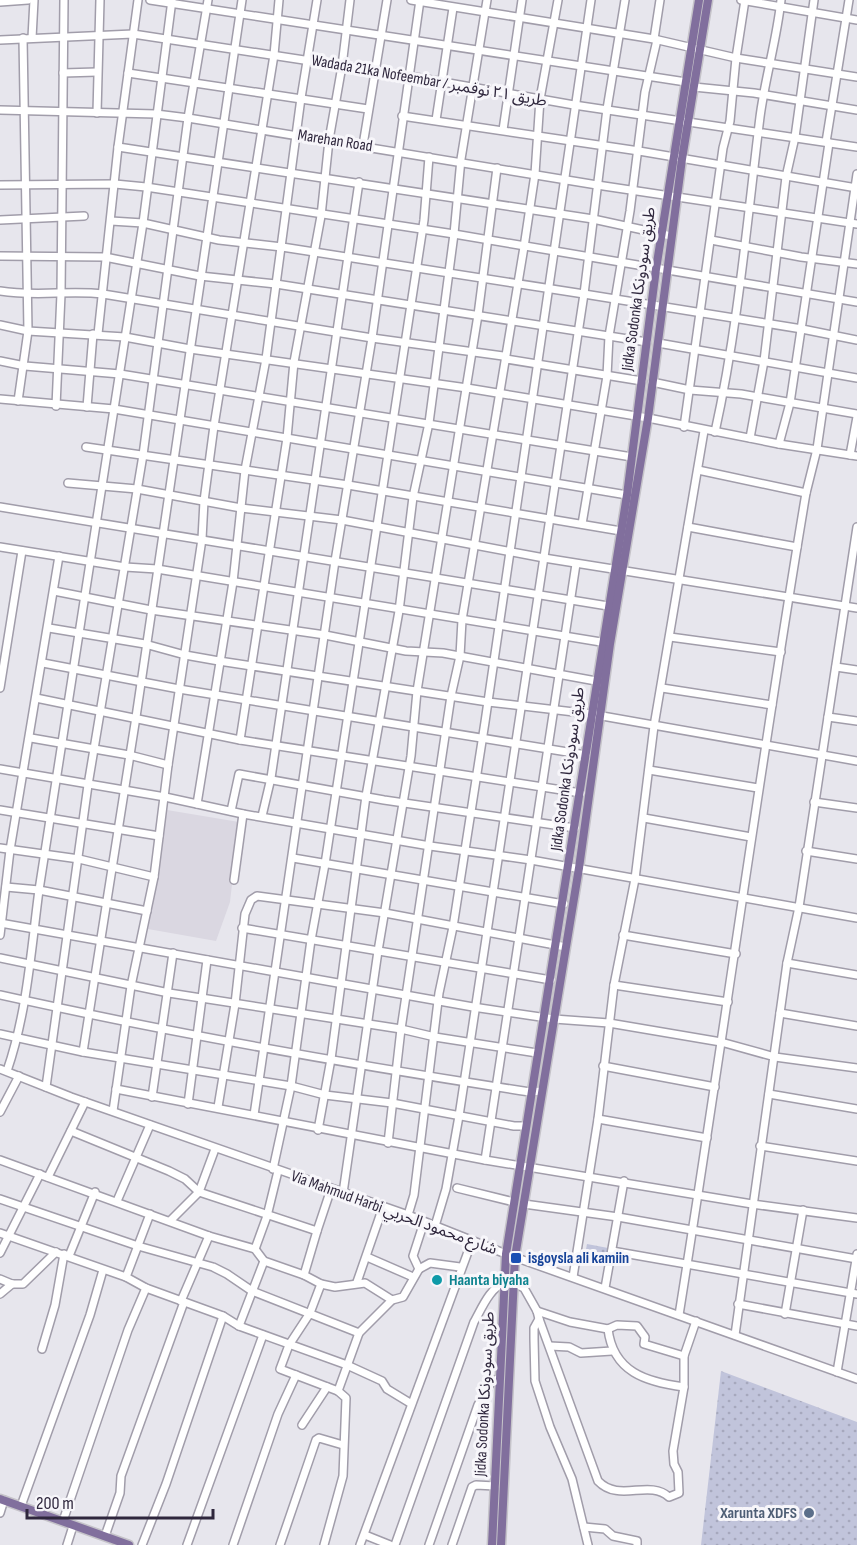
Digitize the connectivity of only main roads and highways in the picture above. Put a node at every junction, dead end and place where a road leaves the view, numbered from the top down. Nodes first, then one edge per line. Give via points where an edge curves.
1 (699, 0) edge
2 (708, 0) edge
3 (696, 50) junction
4 (683, 120) junction
5 (647, 381) junction
6 (643, 418) junction
7 (618, 569) junction
8 (606, 643) junction
9 (595, 715) junction
10 (549, 1017) junction
11 (510, 1256) junction
12 (510, 1283) junction
13 (498, 1423) junction
14 (508, 1423) junction
15 (2, 1499) edge
16 (124, 1544) edge
17 (492, 1545) edge
18 (501, 1545) edge

1 - 3 main road, Jidka Sodonka طريق سودونكا
2 - 3 main road, Jidka Sodonka طريق سودونكا
3 - 4 main road, Jidka Sodonka طريق سودونكا via 686,82
3 - 4 main road, Jidka Sodonka طريق سودونكا via 694,87
4 - 5 main road, Jidka Sodonka طريق سودونكا via 678,195 658,344
4 - 5 main road, Jidka Sodonka طريق سودونكا via 672,157 661,232 647,342
5 - 6 main road, Jidka Sodonka طريق سودونكا
6 - 7 main road, Jidka Sodonka طريق سودونكا
6 - 7 main road, Jidka Sodonka طريق سودونكا via 632,457
7 - 8 main road, Jidka Sodonka طريق سودونكا
7 - 8 main road, Jidka Sodonka طريق سودونكا via 608,606
8 - 9 main road, Jidka Sodonka طريق سودونكا
8 - 9 main road, Jidka Sodonka طريق سودونكا via 596,681
9 - 10 main road, Jidka Sodonka طريق سودونكا via 556,945
9 - 10 main road, Jidka Sodonka طريق سودونكا via 579,868
10 - 11 main road, Jidka Sodonka طريق سودونكا via 524,1204
10 - 11 main road, Jidka Sodonka طريق سودونكا via 530,1092
11 - 12 main road, Jidka Sodonka طريق سودونكا
12 - 13 main road, Jidka Sodonka طريق سودونكا
12 - 14 main road, Jidka Sodonka طريق سودونكا
13 - 14 main road
13 - 17 main road, Jidka Sodonka طريق سودونكا
14 - 18 main road, Jidka Sodonka طريق سودونكا
15 - 16 main road

